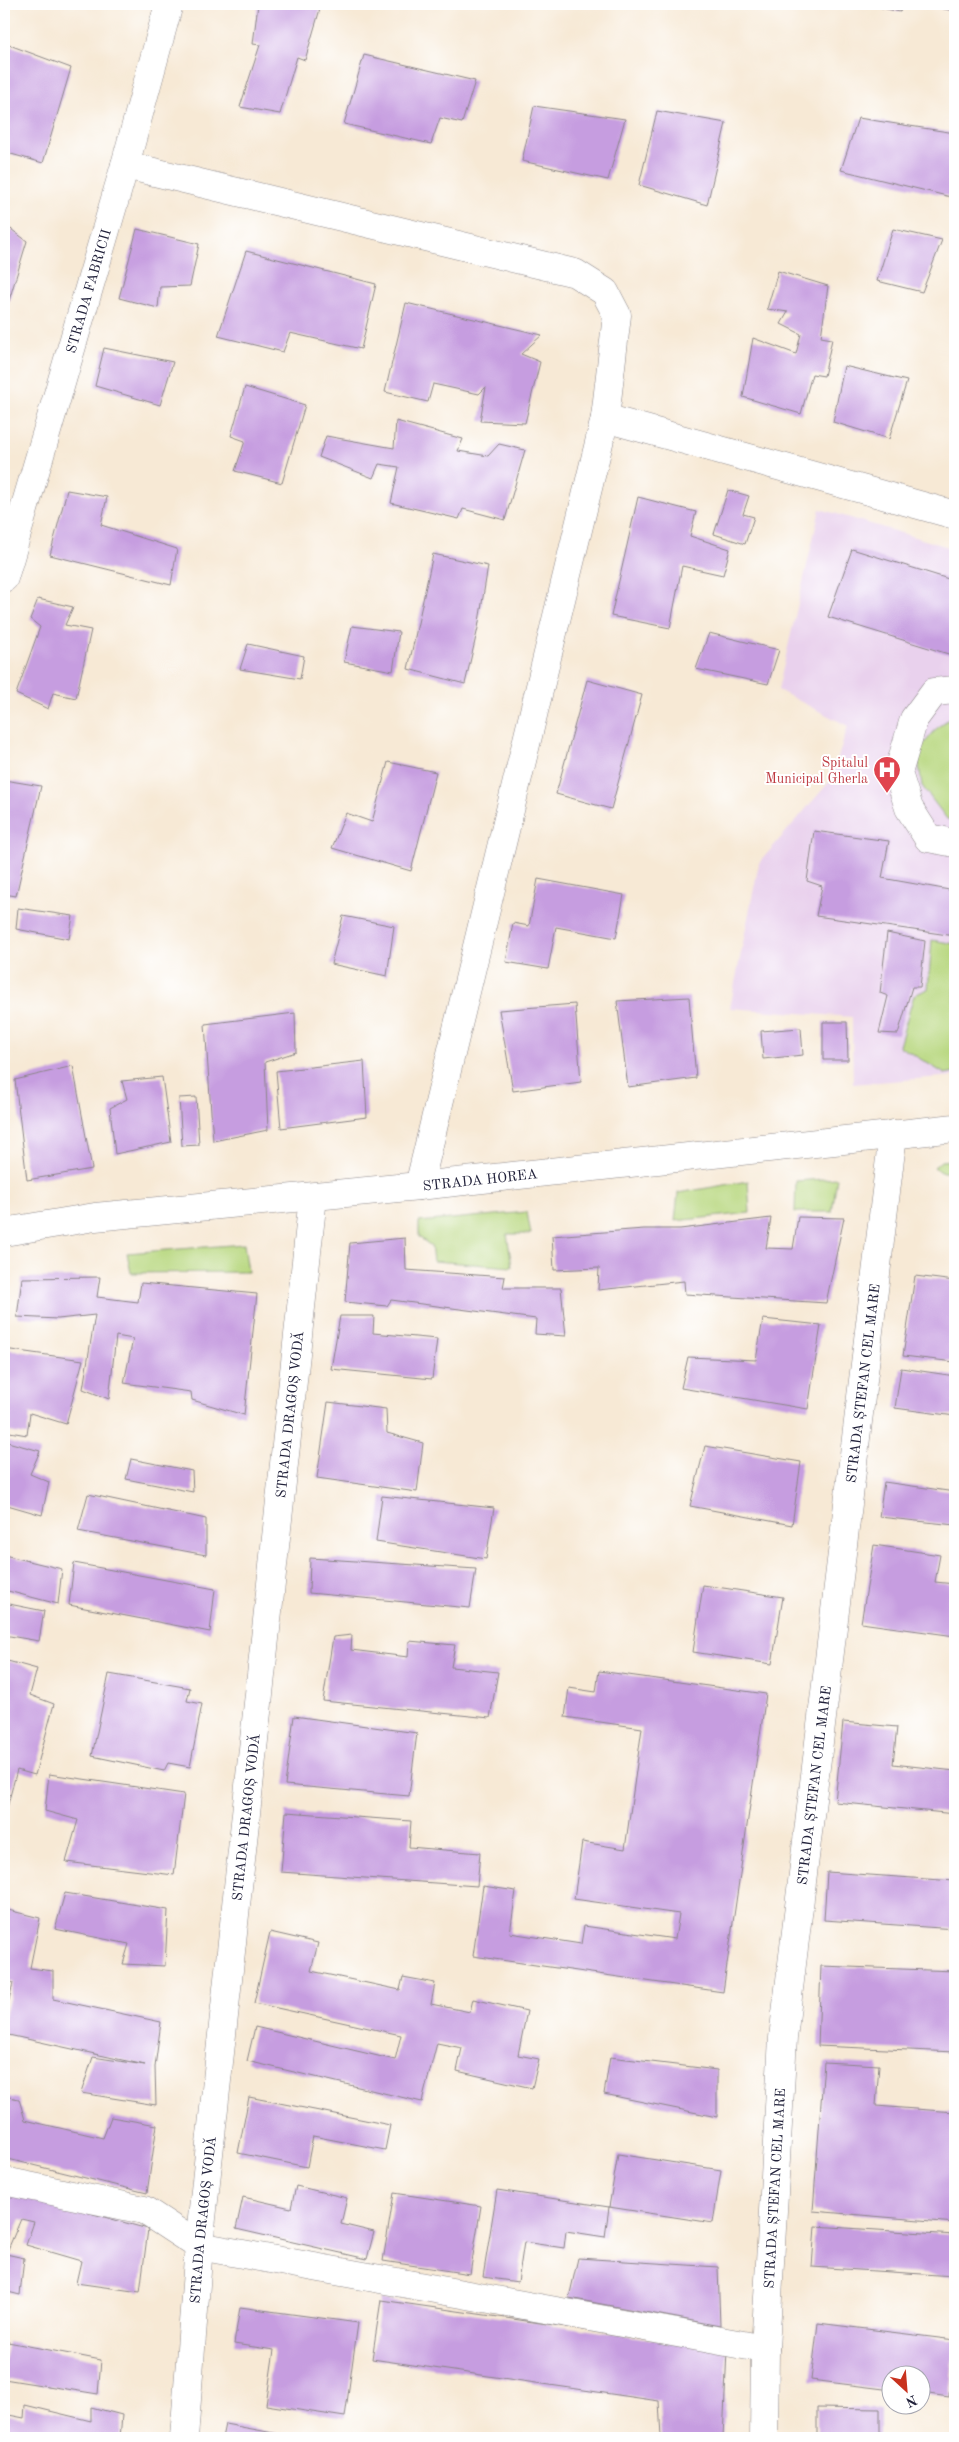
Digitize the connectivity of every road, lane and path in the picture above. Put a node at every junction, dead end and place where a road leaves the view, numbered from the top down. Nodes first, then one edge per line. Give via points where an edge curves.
1 (169, 4) edge
2 (124, 165) junction
3 (605, 418) junction
4 (955, 514) edge
5 (4, 578) edge
6 (955, 690) edge
7 (955, 842) edge
8 (955, 1128) edge
9 (893, 1134) junction
10 (419, 1186) junction
11 (313, 1197) junction
12 (4, 1232) edge
13 (4, 2181) edge
14 (199, 2246) junction
15 (765, 2350) junction
16 (184, 2438) edge
17 (764, 2438) edge

1 - 2 street, STRADA FABRICII
2 - 3 street via 575,273 605,292 618,315
2 - 5 street, STRADA FABRICII
3 - 4 street
3 - 10 street
6 - 7 street via 934,692 914,719 898,773 909,808 928,838
8 - 9 street, STRADA HOREA
9 - 10 street, STRADA HOREA
9 - 15 street, STRADA ȘTEFAN CEL MARE via 783,2038
10 - 11 street, STRADA HOREA
11 - 12 street, STRADA HOREA via 95,1217
11 - 14 street, STRADA DRAGOȘ VODĂ
13 - 14 street via 144,2210
14 - 15 street
14 - 16 street, STRADA DRAGOȘ VODĂ
15 - 17 street, STRADA ȘTEFAN CEL MARE

